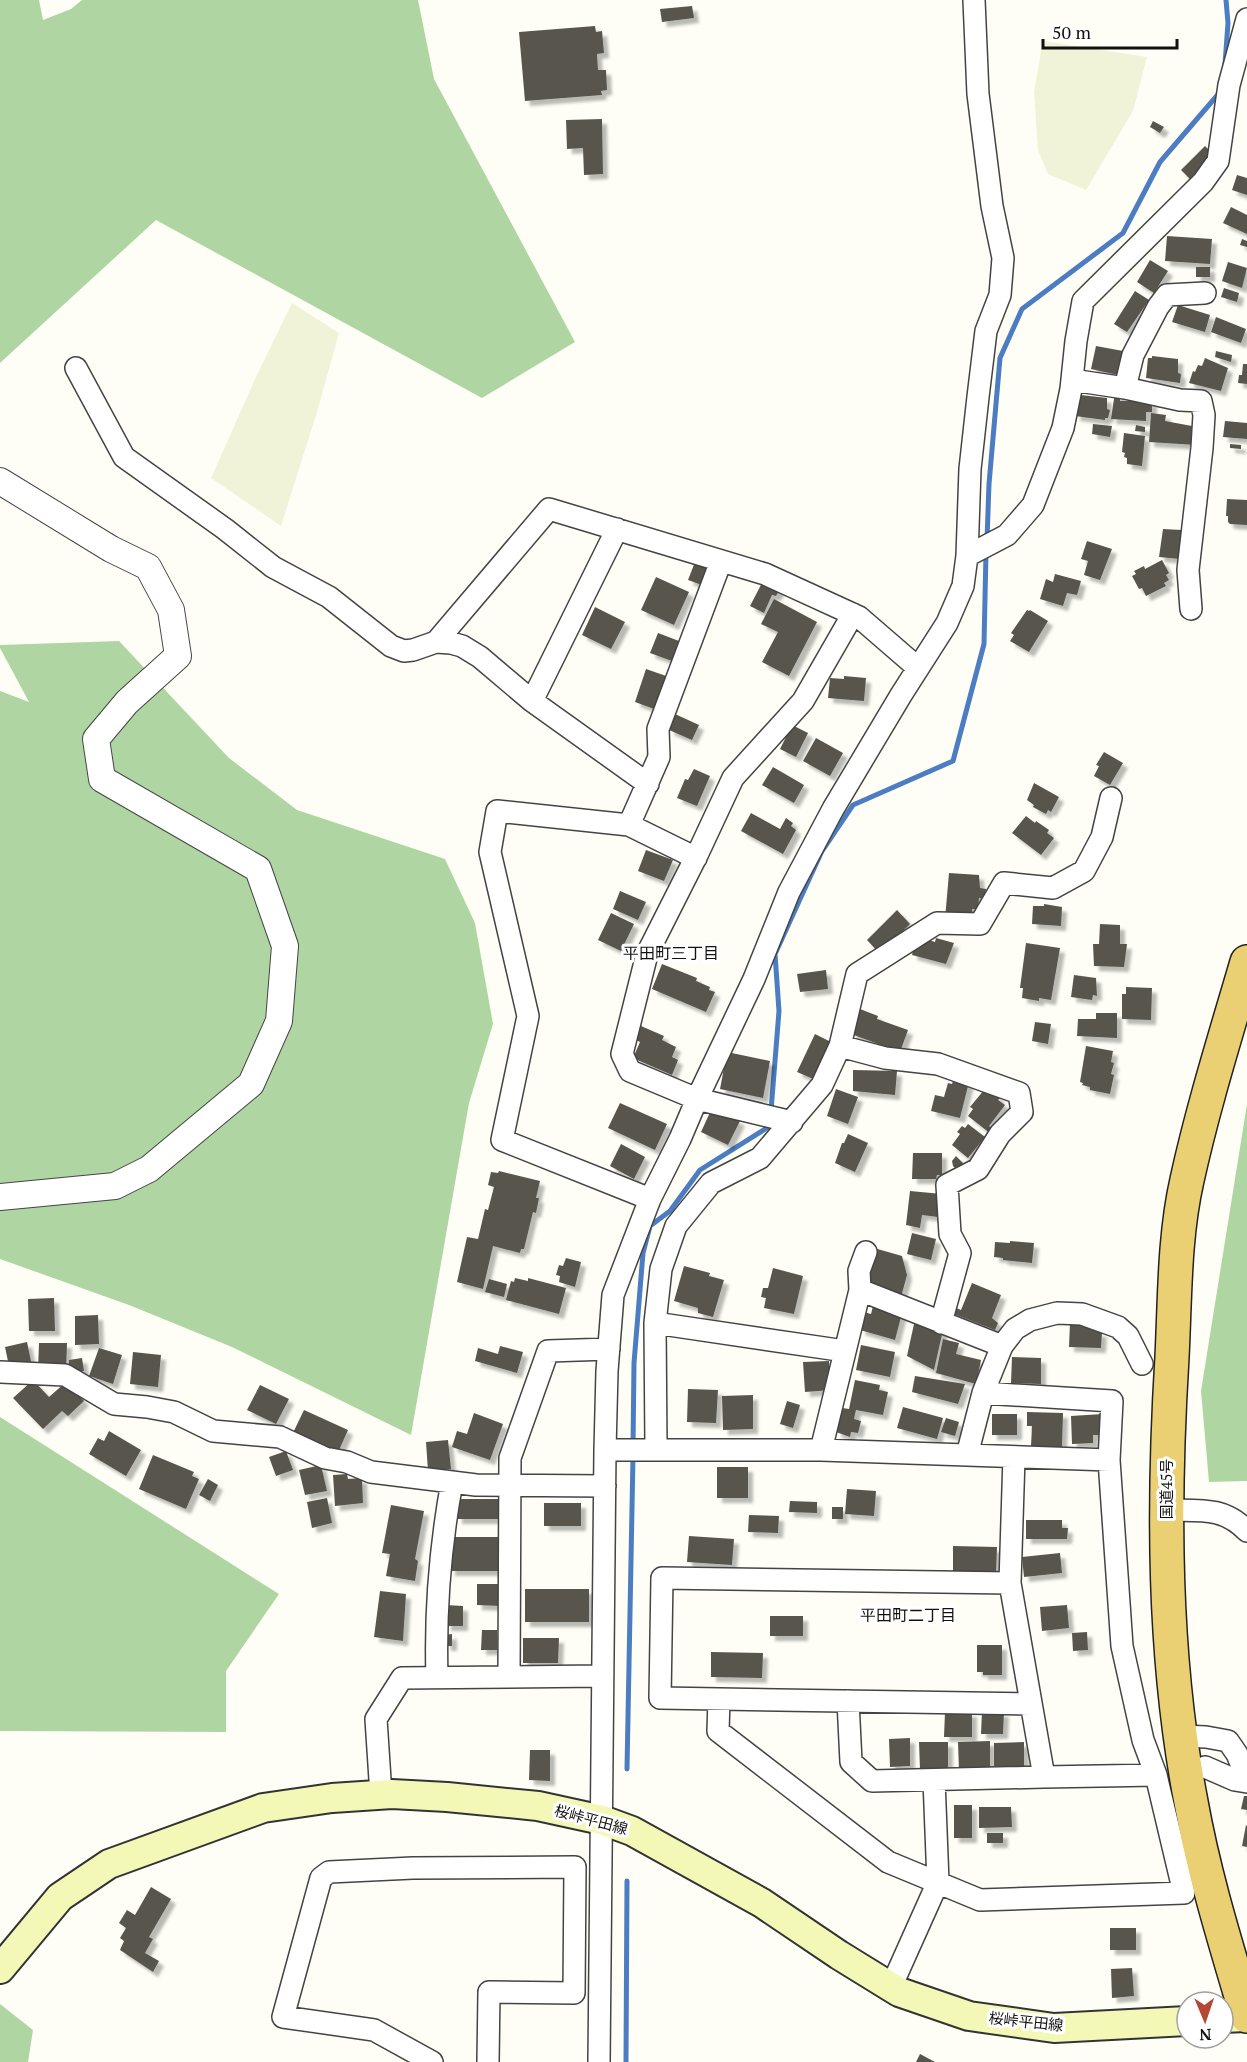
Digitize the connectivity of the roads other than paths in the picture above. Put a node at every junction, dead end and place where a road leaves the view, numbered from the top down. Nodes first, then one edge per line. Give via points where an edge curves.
1 (975, 0) edge
2 (1247, 19) edge
3 (1205, 292) dead end
4 (76, 368) dead end
5 (1072, 380) junction
6 (1125, 388) junction
7 (0, 481) edge
8 (617, 530) junction
9 (971, 553) junction
10 (721, 561) junction
11 (1191, 609) dead end
12 (853, 614) junction
13 (436, 642) junction
14 (918, 668) junction
15 (532, 701) junction
16 (648, 784) junction
17 (1111, 798) dead end
18 (629, 825) junction
19 (696, 858) junction
20 (1247, 962) edge
21 (840, 1046) junction
22 (697, 1099) junction
23 (779, 1119) junction
24 (0, 1197) edge
25 (650, 1200) junction
26 (866, 1252) dead end
27 (860, 1290) junction
28 (655, 1323) junction
29 (941, 1323) junction
30 (1002, 1346) junction
31 (609, 1349) junction
32 (845, 1351) junction
33 (1142, 1364) dead end
34 (0, 1372) edge
35 (983, 1393) junction
36 (631, 1449) junction
37 (821, 1450) junction
38 (967, 1455) junction
39 (1014, 1457) junction
40 (1109, 1460) junction
41 (452, 1482) junction
42 (508, 1486) junction
43 (605, 1486) junction
44 (1167, 1510) junction
45 (1247, 1531) edge
46 (1010, 1583) junction
47 (602, 1676) junction
48 (437, 1677) junction
49 (509, 1677) junction
50 (719, 1699) junction
51 (848, 1701) junction
52 (1031, 1704) junction
53 (1162, 1741) junction
54 (1205, 1767) dead end
55 (1156, 1775) junction
56 (1044, 1778) junction
57 (934, 1780) junction
58 (1247, 1780) edge
59 (381, 1795) junction
60 (602, 1820) junction
61 (938, 1882) junction
62 (0, 1969) edge
63 (891, 1987) junction
64 (1247, 2016) edge
65 (1175, 2021) edge
66 (432, 2062) edge
67 (488, 2062) edge
68 (599, 2062) edge

1 - 9 street via 978,94 992,206 1003,258 1000,295 986,332 970,469
2 - 5 street via 1229,85 1218,161 1203,182 1083,301
3 - 6 street via 1167,295 1133,355
4 - 13 street via 124,457 273,567 329,597 391,646 413,651
5 - 6 street
5 - 9 street via 1063,428 1033,506 1007,535
6 - 11 street via 1201,401 1202,448 1188,570
7 - 24 street via 111,549 148,567 171,610 178,656 127,702 96,740 102,779 258,869 285,946 279,1021 251,1083 149,1169 115,1186
8 - 10 street
8 - 13 street via 549,509
8 - 15 street
9 - 14 street via 963,586 947,623
10 - 12 street via 765,574
10 - 16 street via 658,729 659,757
12 - 14 street
12 - 19 street via 803,702 733,778
13 - 15 street via 462,646 480,657
14 - 22 street via 833,809 789,892 754,980
15 - 16 street
16 - 18 street
17 - 21 street via 1102,837 1084,871 1053,888 1004,883 980,924 937,923 857,974
18 - 19 street
18 - 25 street via 497,811 490,852 528,1016 502,1140
19 - 22 street via 647,954 622,1054 630,1071
20 - 44 highway, 国道45号 via 1186,1181 1168,1416
21 - 23 street via 822,1085
21 - 29 street via 885,1058 938,1064 1019,1093 1022,1112 1000,1134 978,1168 947,1185 950,1234 960,1253
22 - 23 street
22 - 25 street
23 - 28 street via 760,1158 711,1183 676,1226 661,1269
25 - 31 street via 613,1296
26 - 27 street via 859,1271
27 - 29 street
27 - 32 street
28 - 32 street
28 - 36 street
29 - 30 street
30 - 33 street via 1015,1329 1030,1320 1057,1313 1082,1314 1128,1336
30 - 35 street
31 - 36 street
31 - 42 street via 548,1351 510,1458
32 - 37 street
34 - 41 street via 64,1375 114,1404 174,1412 213,1431 280,1437 325,1458 347,1461 371,1472
35 - 38 street
35 - 40 street via 1112,1401
36 - 37 street
36 - 43 street
37 - 38 street
38 - 39 street
39 - 40 street
39 - 46 street
40 - 53 street via 1122,1646
41 - 42 street
41 - 48 street via 437,1596
42 - 43 street
42 - 49 street
43 - 47 street
44 - 45 street via 1214,1511 1236,1519
44 - 53 highway, 国道45号 via 1171,1654
46 - 50 street via 662,1578 660,1698
46 - 52 street
47 - 49 street
47 - 60 street
48 - 49 street
48 - 59 street via 402,1678 376,1719
50 - 51 street
50 - 61 street via 717,1731 888,1862
51 - 52 street
51 - 57 street via 850,1761 865,1775 872,1781
52 - 56 street
53 - 55 street
53 - 58 street via 1206,1737 1228,1741
53 - 64 highway, 国道45号 via 1191,1802 1216,1912
54 - 58 street via 1235,1780
55 - 56 street
55 - 61 street via 1185,1893 980,1900
56 - 57 street
57 - 61 street
59 - 60 main road, 桜峠平田線 via 538,1806
59 - 62 main road, 桜峠平田線 via 263,1808 109,1864 60,1897
60 - 63 main road, 桜峠平田線 via 662,1846 762,1903
60 - 68 street
61 - 63 street
63 - 65 main road, 桜峠平田線 via 969,2016 1054,2028
66 - 67 street via 374,2030 283,2018 321,1878 329,1872 575,1867 574,1993 489,1992

